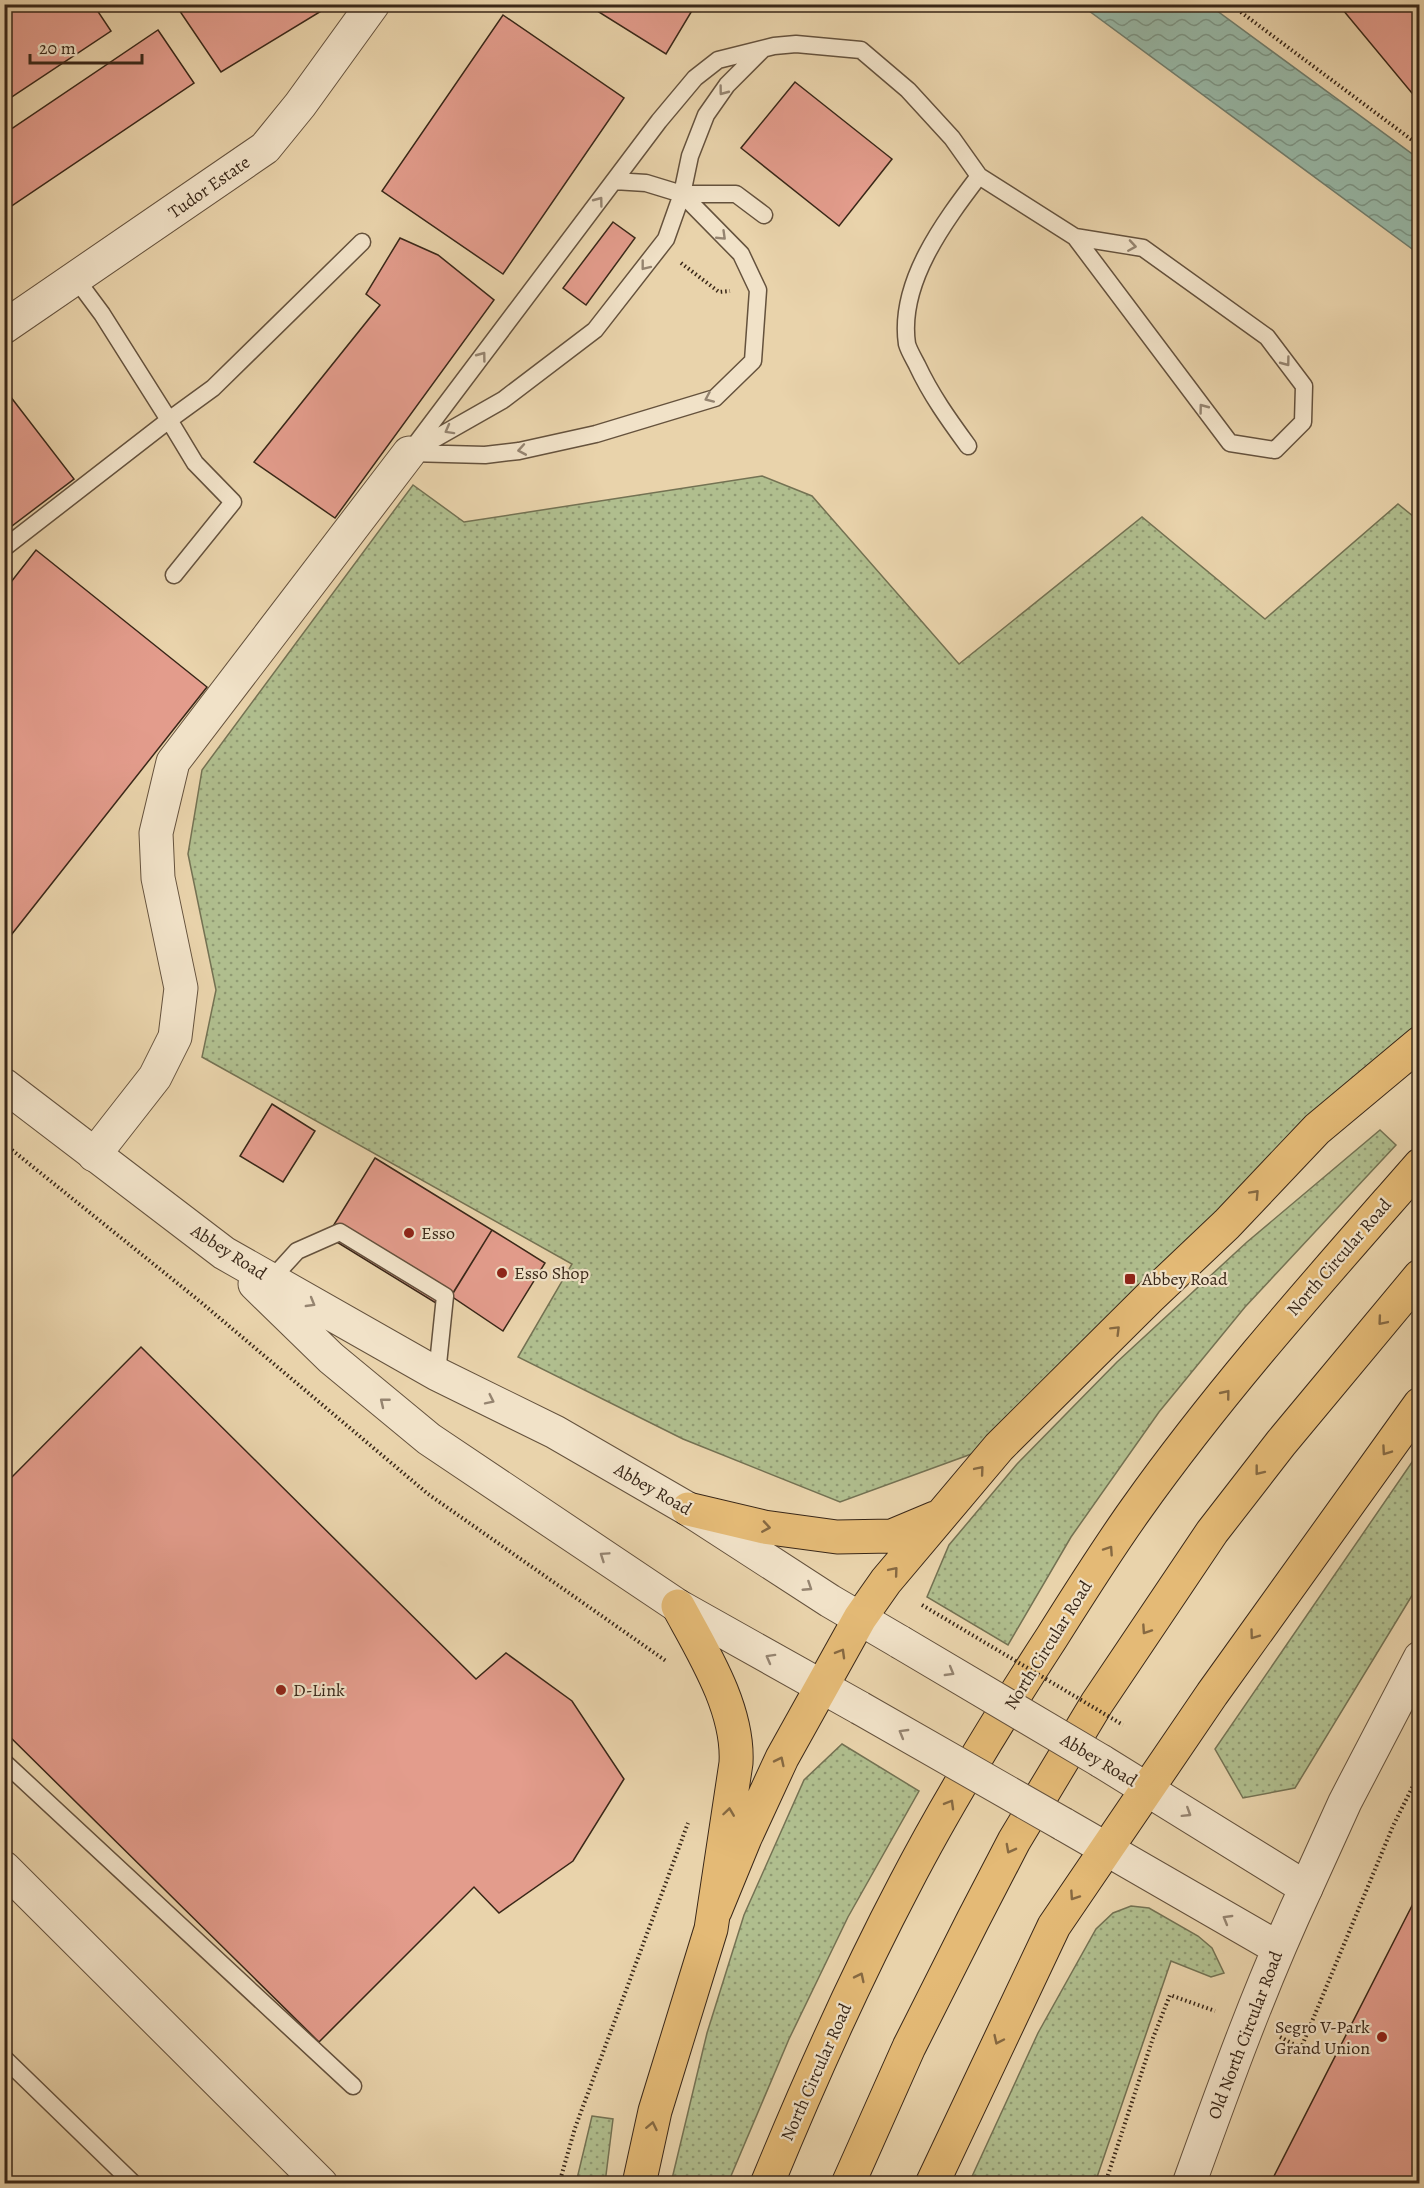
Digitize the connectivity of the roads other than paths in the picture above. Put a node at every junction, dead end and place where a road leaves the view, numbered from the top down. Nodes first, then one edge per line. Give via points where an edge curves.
1 (373, 4) edge
2 (763, 48) junction
3 (979, 176) junction
4 (614, 181) junction
5 (682, 194) junction
6 (764, 215) dead end
7 (1075, 237) junction
8 (362, 242) dead end
9 (76, 279) junction
10 (4, 327) edge
11 (169, 420) junction
12 (968, 446) dead end
13 (409, 453) junction
14 (4, 548) edge
15 (174, 575) dead end
16 (1419, 1043) edge
17 (4, 1085) edge
18 (94, 1155) junction
19 (1419, 1165) edge
20 (1419, 1276) edge
21 (266, 1286) junction
22 (437, 1374) junction
23 (1419, 1404) edge
24 (688, 1509) junction
25 (942, 1514) junction
26 (678, 1606) junction
27 (860, 1618) junction
28 (1419, 1658) edge
29 (821, 1687) junction
30 (4, 1762) edge
31 (1147, 1789) junction
32 (1107, 1848) junction
33 (4, 1868) edge
34 (1306, 1888) junction
35 (715, 1911) junction
36 (1278, 1948) junction
37 (4, 2058) edge
38 (353, 2086) dead end
39 (134, 2184) edge
40 (321, 2184) edge
41 (639, 2184) edge
42 (766, 2184) edge
43 (848, 2184) edge
44 (932, 2184) edge
45 (1189, 2184) edge

1 - 9 street, Tudor Estate via 265,148
2 - 3 lane via 796,44 861,50 908,90 952,138
2 - 4 lane via 718,60 696,78
2 -> 5 lane via 727,85 705,115
3 - 7 lane
3 - 12 lane via 923,261 906,307 908,346 930,393
4 - 5 lane via 646,183
13 -> 4 lane
5 - 6 lane via 736,194
5 -> 13 lane via 666,239 595,330 503,400
5 -> 13 lane via 741,254 758,290 753,361 715,398 596,434 519,451 485,455
7 -> 7 lane via 1143,248 1267,337 1304,386 1303,422 1275,450 1230,443
8 - 11 lane via 213,388
9 - 10 street, Tudor Estate
9 - 11 lane
11 - 14 lane
11 - 15 lane via 195,463 233,502
13 - 18 street via 173,762 156,833 158,878 181,988 175,1037 154,1077
25 -> 16 highway via 999,1447 1227,1224 1317,1129
17 - 18 street, Abbey Road
18 - 21 street, Abbey Road
42 -> 19 highway, North Circular Road via 839,2019 905,1884 1074,1602 1136,1509 1191,1438 1293,1310
20 -> 43 highway via 1212,1532 1097,1703 1014,1841 973,1920 909,2047
21 -> 22 street, Abbey Road
21 - 22 lane via 297,1251 339,1232 445,1296
26 -> 21 street via 429,1439 331,1358
22 -> 24 street, Abbey Road via 555,1432
23 -> 31 highway
24 -> 25 highway via 764,1527 837,1537 892,1536
24 -> 27 street, Abbey Road
27 -> 25 highway
29 -> 26 street
35 -> 26 highway via 737,1745 707,1658
29 -> 27 highway
27 -> 31 street, Abbey Road, bridge
28 - 34 street, Old North Circular Road
32 -> 29 street, bridge
35 -> 29 highway via 782,1758
30 - 38 lane
31 - 32 highway
31 -> 34 street, Abbey Road
36 -> 32 street
32 -> 44 highway via 1054,1926
33 - 40 street
34 - 36 street, Old North Circular Road
41 -> 35 highway via 655,2111
36 - 45 street, Old North Circular Road
37 - 39 lane

